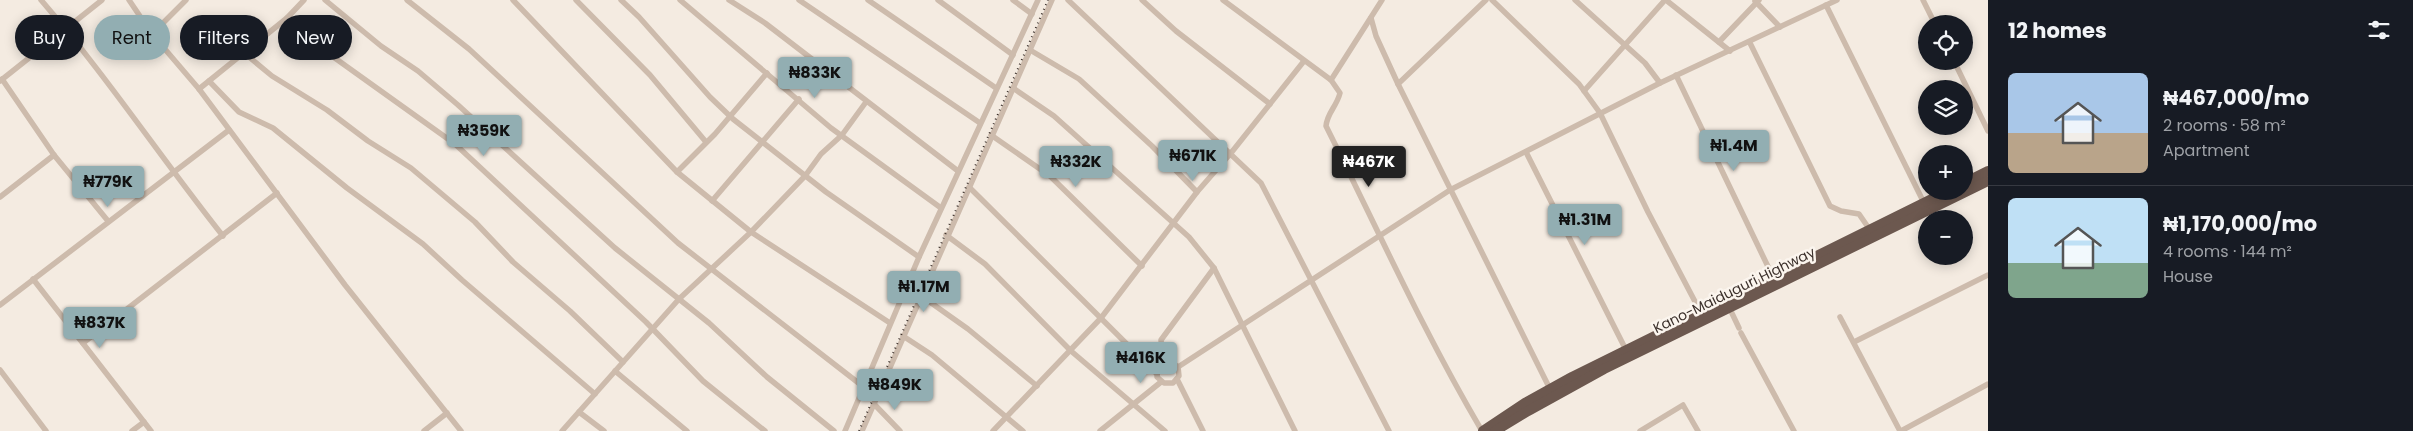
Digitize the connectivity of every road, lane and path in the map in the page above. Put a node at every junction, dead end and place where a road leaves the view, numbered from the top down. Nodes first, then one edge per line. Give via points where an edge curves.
1 (41, 0) edge
2 (102, 0) edge
3 (129, 0) edge
4 (186, 0) edge
5 (304, 0) edge
6 (324, 0) edge
7 (407, 0) edge
8 (512, 0) edge
9 (576, 0) edge
10 (621, 0) edge
11 (680, 0) edge
12 (729, 0) edge
13 (798, 0) edge
14 (868, 0) edge
15 (938, 0) edge
16 (1013, 0) edge
17 (1038, 0) edge
18 (1052, 0) edge
19 (1068, 0) edge
20 (1142, 0) edge
21 (1222, 0) edge
22 (1382, 0) edge
23 (1486, 0) edge
24 (1492, 0) edge
25 (1575, 0) edge
26 (1666, 0) edge
27 (1837, 0) edge
28 (1924, 0) edge
29 (1756, 1) edge
30 (1826, 5) junction
31 (1032, 14) junction
32 (54, 15) edge
33 (84, 15) edge
34 (139, 15) edge
35 (290, 15) edge
36 (1931, 15) edge
37 (170, 16) edge
38 (1371, 18) junction
39 (278, 25) edge
40 (1780, 27) junction
41 (268, 33) edge
42 (1719, 42) junction
43 (1750, 42) junction
44 (1625, 44) junction
45 (1030, 50) junction
46 (1730, 51) junction
47 (84, 53) edge
48 (170, 55) edge
49 (1013, 55) junction
50 (27, 60) edge
51 (234, 60) edge
52 (253, 60) edge
53 (338, 60) edge
54 (1304, 61) junction
55 (1958, 70) edge
56 (767, 73) junction
57 (1676, 75) junction
58 (1, 80) edge
59 (1331, 80) junction
60 (209, 81) junction
61 (1660, 83) junction
62 (1398, 84) junction
63 (996, 88) junction
64 (1013, 88) junction
65 (199, 89) junction
66 (1584, 91) junction
67 (799, 99) junction
68 (866, 102) junction
69 (1270, 104) junction
70 (1600, 113) junction
71 (730, 115) junction
72 (980, 123) junction
73 (229, 130) junction
74 (1988, 131) edge
75 (842, 135) junction
76 (991, 135) junction
77 (706, 142) junction
78 (762, 142) junction
79 (1526, 152) junction
80 (1231, 153) junction
81 (54, 155) junction
82 (958, 171) junction
83 (1988, 171) edge
84 (172, 172) junction
85 (677, 172) junction
86 (805, 176) junction
87 (1973, 178) edge
88 (1988, 181) edge
89 (969, 186) junction
90 (1450, 190) junction
91 (1197, 192) junction
92 (277, 193) junction
93 (0, 198) edge
94 (1930, 200) edge
95 (712, 201) junction
96 (1924, 203) junction
97 (941, 208) junction
98 (108, 221) junction
99 (1173, 223) junction
100 (1870, 230) junction
101 (751, 232) junction
102 (1380, 234) junction
103 (224, 236) junction
104 (946, 236) junction
105 (919, 257) junction
106 (1142, 266) junction
107 (1214, 268) junction
108 (710, 270) junction
109 (1988, 275) edge
110 (1773, 277) junction
111 (33, 279) junction
112 (1310, 279) junction
113 (920, 295) junction
114 (679, 298) junction
115 (0, 304) edge
116 (1728, 304) junction
117 (1701, 313) junction
118 (1840, 316) dead end
119 (1101, 318) junction
120 (890, 323) junction
121 (1242, 324) junction
122 (653, 329) junction
123 (903, 336) junction
124 (1854, 342) junction
125 (83, 343) junction
126 (1626, 350) junction
127 (1071, 351) junction
128 (623, 362) junction
129 (1163, 362) junction
130 (1178, 367) junction
131 (0, 370) edge
132 (615, 371) junction
133 (1157, 374) junction
134 (1177, 379) junction
135 (1161, 382) junction
136 (1988, 384) edge
137 (1037, 386) junction
138 (865, 388) junction
139 (1550, 389) junction
140 (595, 394) junction
141 (1134, 403) junction
142 (875, 405) junction
143 (579, 412) junction
144 (447, 413) junction
145 (1008, 416) junction
146 (144, 422) junction
147 (46, 431) edge
148 (132, 431) edge
149 (152, 431) edge
150 (424, 431) edge
151 (461, 431) edge
152 (562, 431) edge
153 (604, 431) edge
154 (687, 431) edge
155 (765, 431) edge
156 (834, 431) edge
157 (845, 431) edge
158 (862, 431) edge
159 (900, 431) edge
160 (993, 431) edge
161 (1023, 431) edge
162 (1100, 431) edge
163 (1165, 431) edge
164 (1203, 431) edge
165 (1295, 431) edge
166 (1389, 431) edge
167 (1482, 431) edge
168 (1496, 431) edge
169 (1640, 431) edge
170 (1698, 431) edge
171 (1794, 431) edge
172 (1901, 431) edge

1 - 32 street
2 - 33 street
3 - 34 street
4 - 37 street
5 - 35 street
6 - 114 street via 431,82 615,248
7 - 108 street via 470,49
8 - 85 street
9 - 77 street via 650,75
10 - 71 street
11 - 56 street
12 - 68 street via 765,23
13 - 72 street
14 - 63 street
15 - 49 street
16 - 31 street
17 - 31 street
18 - 45 street
19 - 80 street
20 - 69 street via 1176,31
21 - 54 street
22 - 38 street
23 - 62 street
24 - 66 street
25 - 44 street
26 - 42 street
26 - 44 street
27 - 30 street
28 - 36 street
29 - 40 street
29 - 42 street
30 - 40 street
30 - 96 street
31 - 49 street
38 - 59 street
38 - 62 street
39 - 41 street
40 - 43 street
42 - 46 street
43 - 46 street
43 - 100 street via 1830,206 1859,214
44 - 61 street
44 - 66 street
45 - 64 street
45 - 91 street via 1080,79
46 - 57 street
47 - 84 street
48 - 65 street
49 - 63 street
50 - 58 street
51 - 60 street
52 - 128 street via 411,168 475,222 513,262
53 - 122 street via 455,144
54 - 59 street
54 - 69 street
55 - 74 street
56 - 67 street
56 - 71 street
57 - 61 street
57 - 110 street
58 - 81 street
59 - 102 street via 1340,93 1327,116 1326,126
60 - 65 street
60 - 140 street via 239,112 273,128 423,244
61 - 70 street
62 - 90 street
63 - 72 street
64 - 76 street
64 - 99 street via 1054,116
65 - 73 street
66 - 70 street
67 - 75 street
67 - 78 street
68 - 75 street
68 - 82 street
69 - 80 street
70 - 79 street
70 - 117 street
71 - 77 street
71 - 78 street
72 - 82 street
73 - 84 street
73 - 92 street
75 - 86 street via 821,154
75 - 97 street
76 - 89 street
76 - 106 street via 1050,176
77 - 85 street
78 - 86 street
78 - 95 street
79 - 90 street
79 - 126 street
80 - 91 street
80 - 112 street via 1261,183
81 - 93 street
81 - 98 street
82 - 97 street
83 - 87 highway
84 - 98 street
84 - 103 street
85 - 95 street
86 - 101 street
86 - 105 street
88 - 116 highway, Kano-Maiduguri Highway
89 - 104 street
89 - 119 street
90 - 102 street
90 - 139 street
91 - 99 street
92 - 103 street
92 - 144 street
94 - 96 highway, Kano-Maiduguri Highway
95 - 101 street
96 - 100 highway, Kano-Maiduguri Highway
97 - 105 street
98 - 111 street
99 - 106 street
99 - 107 street
100 - 110 highway, Kano-Maiduguri Highway
101 - 108 street
101 - 120 street
102 - 112 street
102 - 167 street via 1416,309
103 - 125 street
104 - 113 street
104 - 127 street via 985,264
105 - 120 street
106 - 119 street
107 - 121 street
107 - 129 street via 1161,340
108 - 114 street
108 - 138 street
109 - 124 street
110 - 116 highway, Kano-Maiduguri Highway
111 - 115 street
111 - 125 street
112 - 121 street
112 - 166 street
113 - 123 street
113 - 137 street via 968,329
114 - 122 street
114 - 156 street via 767,377
116 - 117 highway, Kano-Maiduguri Highway
116 - 168 highway, Kano-Maiduguri Highway via 1576,384
116 - 171 street
117 - 126 highway, Kano-Maiduguri Highway
118 - 124 street
119 - 127 street
119 - 133 street
120 - 138 street
121 - 130 street
121 - 165 street
122 - 128 street
122 - 155 street via 703,381
123 - 142 street
123 - 145 street
124 - 172 street
125 - 146 street
126 - 139 highway, Kano-Maiduguri Highway
127 - 137 street
127 - 141 street via 1128,402
128 - 132 street
129 - 130 street
129 - 133 street
130 - 134 street
131 - 147 street
132 - 140 street
132 - 154 street
133 - 135 street
134 - 135 street via 1170,384
134 - 164 street
135 - 141 street
136 - 172 street
137 - 145 street
138 - 157 street
139 - 167 highway, Kano-Maiduguri Highway
140 - 143 street
141 - 162 street
141 - 163 street
142 - 158 street
142 - 159 street
143 - 152 street
143 - 153 street
144 - 150 street
144 - 151 street
145 - 160 street
145 - 161 street
146 - 148 street
146 - 149 street
169 - 170 street via 1683,405

